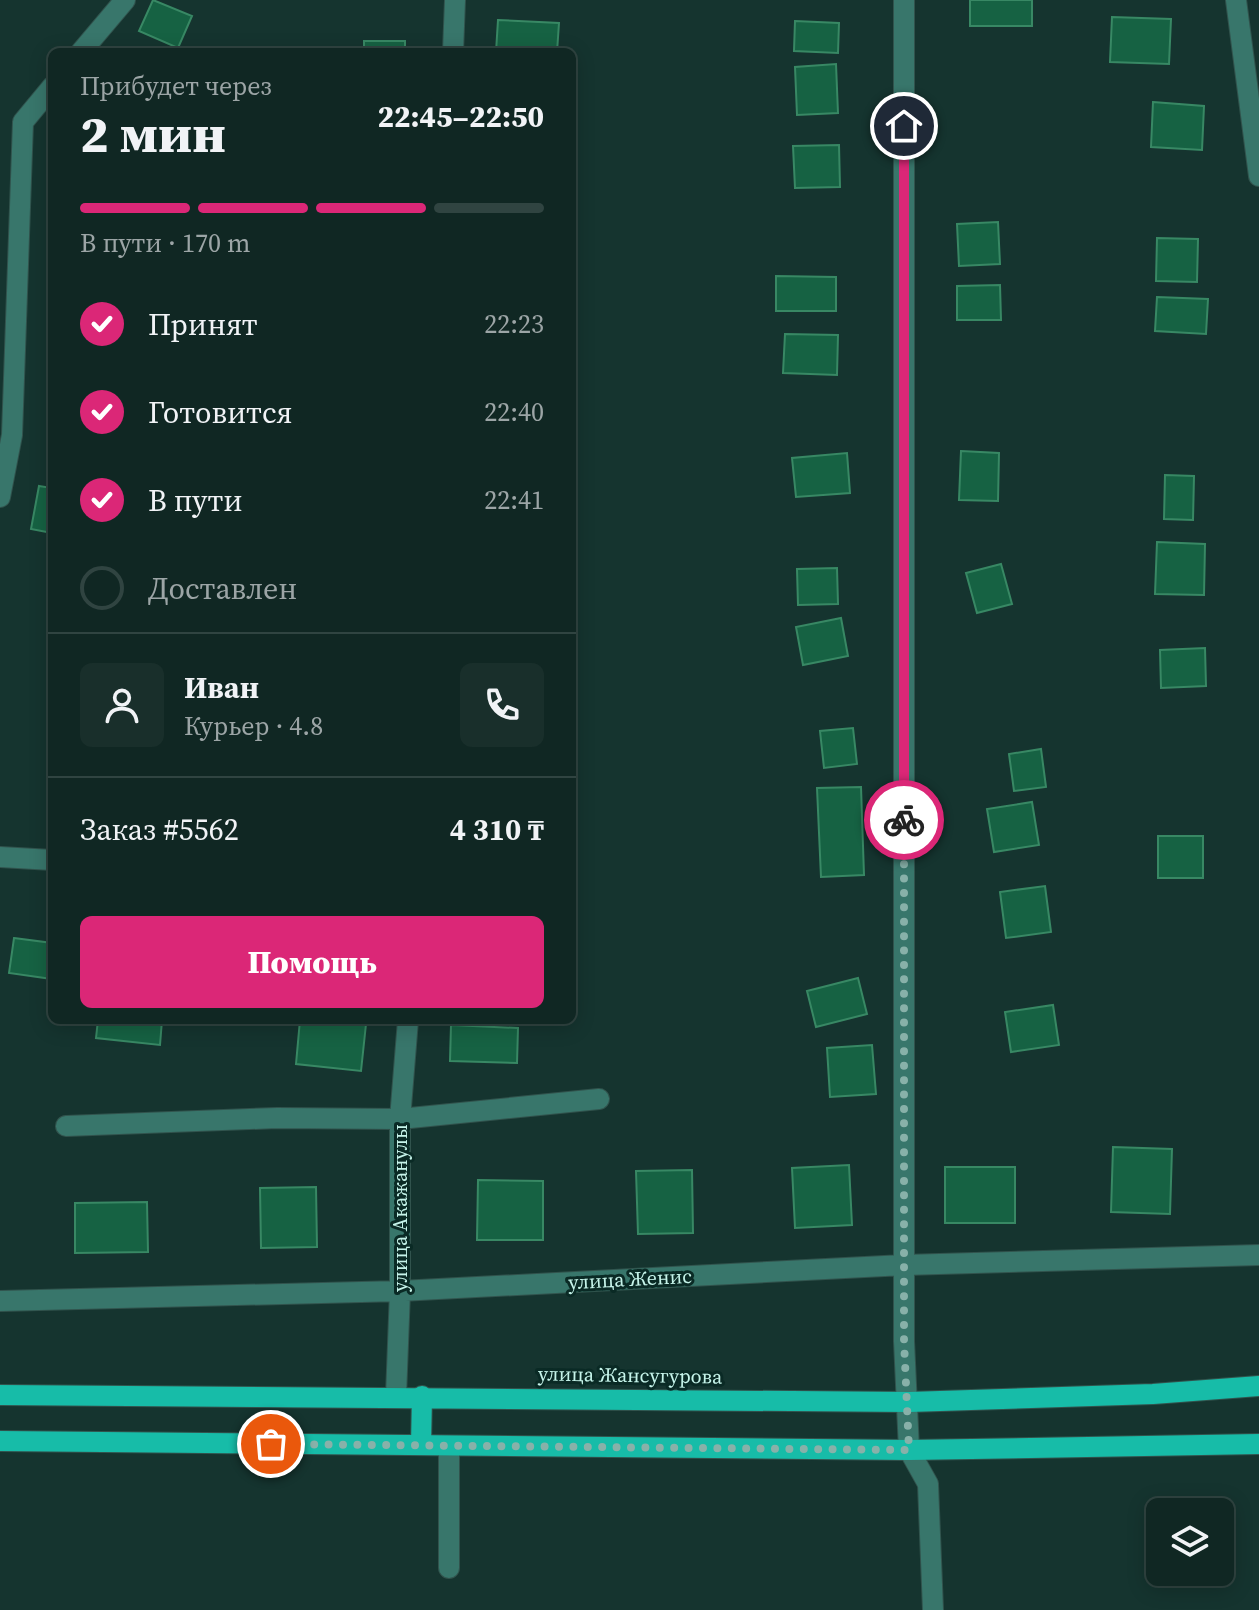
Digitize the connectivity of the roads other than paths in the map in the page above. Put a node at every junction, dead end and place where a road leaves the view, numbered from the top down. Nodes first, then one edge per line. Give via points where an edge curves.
1 (125, 0) edge
2 (455, 0) edge
3 (904, 0) edge
4 (1236, 0) edge
5 (84, 48) edge
6 (453, 48) edge
7 (48, 92) edge
8 (1259, 176) edge
9 (0, 497) edge
10 (0, 857) edge
11 (48, 860) edge
12 (408, 1024) edge
13 (599, 1099) dead end
14 (400, 1119) junction
15 (66, 1126) dead end
16 (1259, 1255) edge
17 (904, 1265) junction
18 (400, 1291) junction
19 (0, 1301) edge
20 (1259, 1386) edge
21 (0, 1395) edge
22 (396, 1396) junction
23 (422, 1396) junction
24 (909, 1402) junction
25 (0, 1441) edge
26 (1259, 1444) edge
27 (421, 1445) junction
28 (449, 1446) junction
29 (909, 1450) junction
30 (449, 1568) dead end
31 (933, 1610) edge

1 - 5 street
2 - 6 street
3 - 17 street
4 - 8 street
7 - 9 street via 23,122 12,435
10 - 11 street
12 - 14 street, улица Акажанулы
13 - 14 street
14 - 15 street
14 - 18 street, улица Акажанулы
16 - 17 street, улица Женис
17 - 18 street, улица Женис
17 - 24 street
18 - 19 street, улица Женис
18 - 22 street, улица Акажанулы
20 - 24 main road, улица Жансугурова
21 - 22 main road, улица Жансугурова
22 - 23 main road, улица Жансугурова
23 - 24 main road, улица Жансугурова
23 - 27 main road
24 - 29 street
25 - 27 main road
26 - 29 main road
27 - 28 main road
28 - 29 main road
28 - 30 street
29 - 31 street via 928,1484

